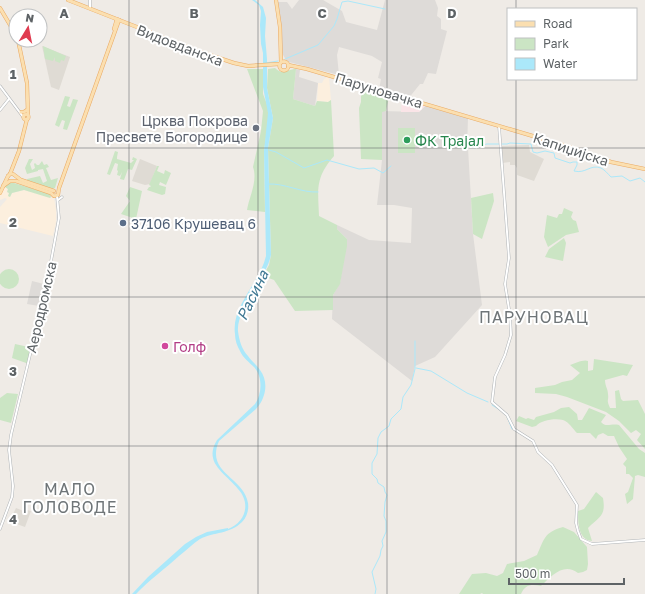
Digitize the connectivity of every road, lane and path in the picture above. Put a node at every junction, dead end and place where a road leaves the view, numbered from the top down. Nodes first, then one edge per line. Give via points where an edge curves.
1 (68, 0) edge
2 (90, 0) edge
3 (276, 0) edge
4 (0, 8) edge
5 (90, 8) junction
6 (118, 20) junction
7 (8, 22) edge
8 (20, 48) edge
9 (281, 64) junction
10 (288, 66) junction
11 (0, 86) edge
12 (10, 99) junction
13 (27, 109) junction
14 (0, 110) edge
15 (20, 112) junction
16 (26, 119) junction
17 (499, 126) junction
18 (14, 165) junction
19 (645, 169) edge
20 (9, 175) junction
21 (15, 176) junction
22 (12, 180) junction
23 (3, 186) junction
24 (55, 192) junction
25 (0, 193) edge
26 (62, 197) dead end
27 (57, 201) junction
28 (0, 529) edge
29 (645, 540) edge

1 - 5 main road, Видовданска
2 - 5 street
3 - 9 main road
4 - 7 main road
5 - 6 main road, Видовданска
6 - 9 main road, Видовданска via 236,66
6 - 24 main road
8 - 13 main road via 27,83
9 - 10 main road
9 - 10 main road via 283,70
10 - 17 main road, Паруновачка via 308,69
11 - 12 street
12 - 14 street
12 - 15 street
13 - 15 main road
13 - 16 main road
15 - 16 street
16 - 18 main road
17 - 19 main road, Капиџијска via 611,162
17 - 29 street via 509,258 506,284 511,332 510,342 495,377 492,402 508,416 514,430 533,441 538,452 552,465 577,505 576,523 580,537 584,541 597,544
18 - 20 main road
18 - 21 main road
20 - 21 main road
20 - 22 main road via 8,179
20 - 23 main road
21 - 22 main road
21 - 24 main road
22 - 23 main road
22 - 24 main road
23 - 25 main road
24 - 27 street, Аеродромска
26 - 27 street
27 - 28 street, Аеродромска via 58,223 46,292 11,435 9,450 12,497

